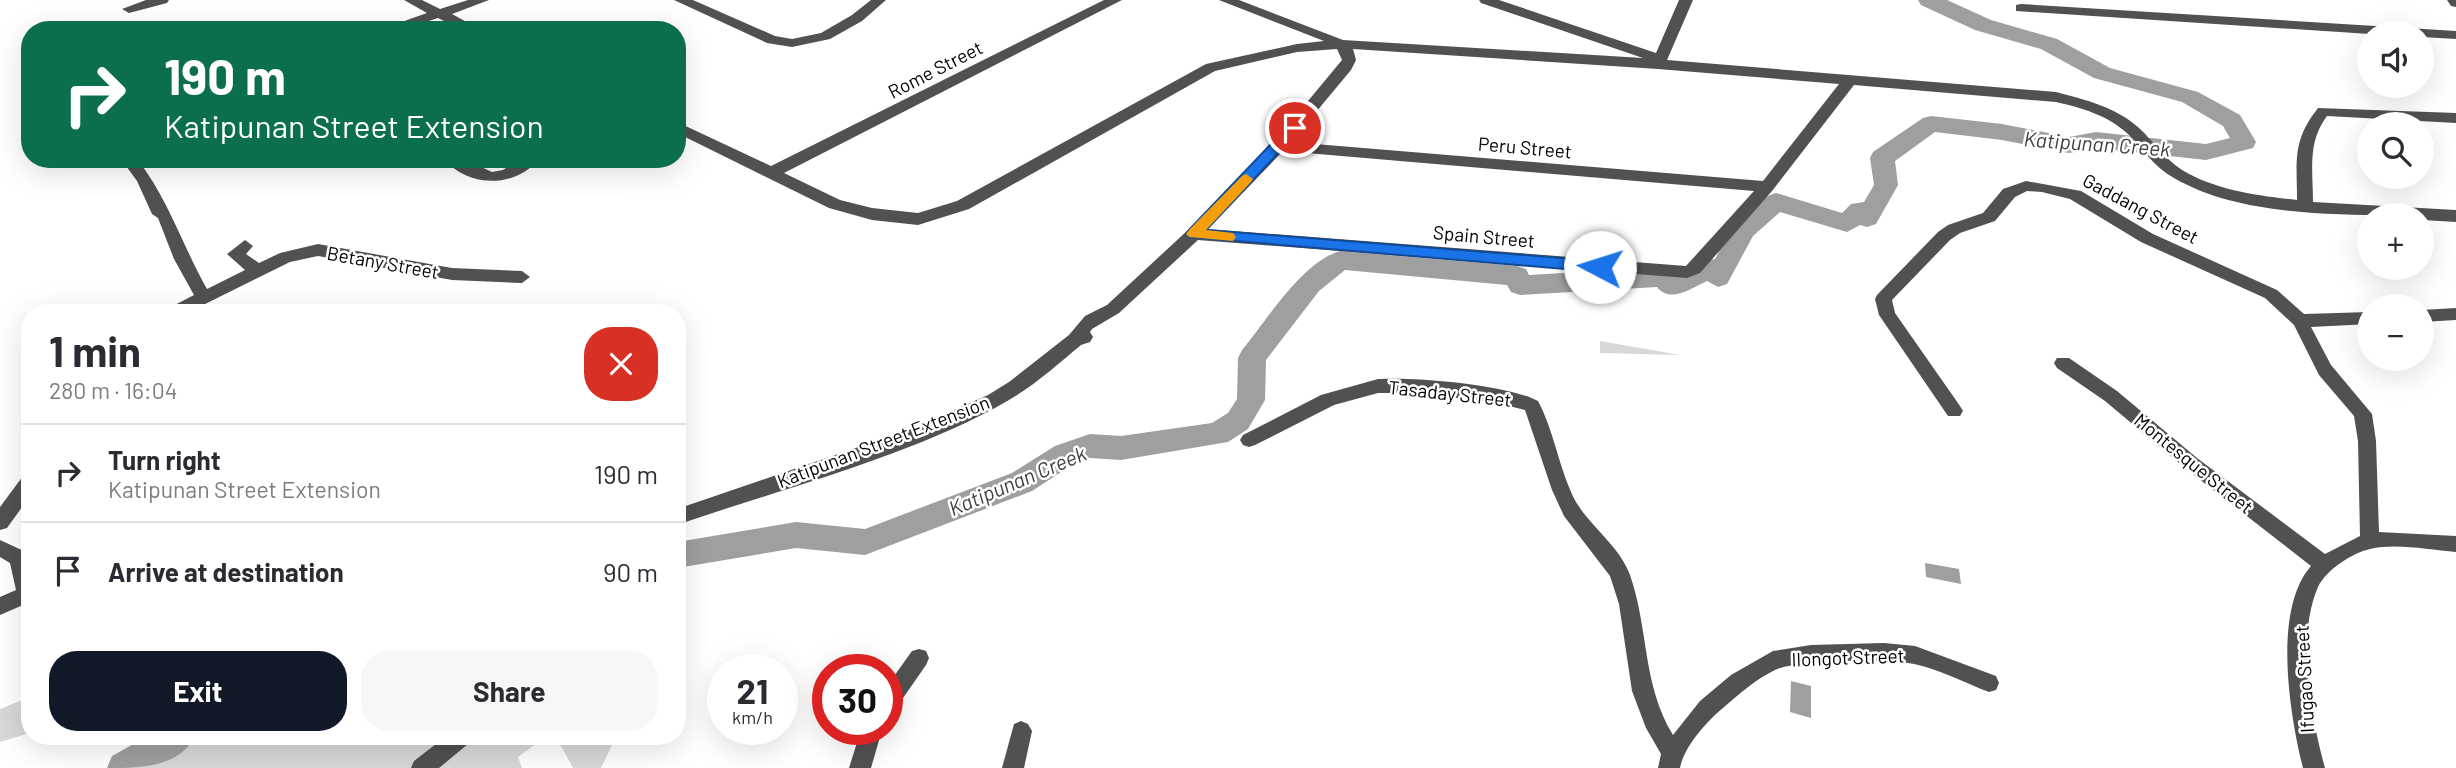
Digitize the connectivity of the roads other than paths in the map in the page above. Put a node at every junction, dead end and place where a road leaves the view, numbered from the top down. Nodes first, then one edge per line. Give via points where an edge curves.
1 (162, 0) edge
2 (411, 0) edge
3 (482, 0) edge
4 (681, 0) edge
5 (879, 0) edge
6 (1115, 0) edge
7 (1226, 0) edge
8 (1486, 0) edge
9 (1686, 0) edge
10 (2021, 8) dead end
11 (129, 9) dead end
12 (440, 13) junction
13 (415, 21) edge
14 (456, 21) edge
15 (2456, 35) edge
16 (1340, 44) junction
17 (1659, 61) junction
18 (1850, 80) junction
19 (2456, 118) edge
20 (686, 131) edge
21 (1279, 146) junction
22 (135, 168) edge
23 (468, 168) edge
24 (518, 168) edge
25 (772, 172) junction
26 (1767, 187) junction
27 (2305, 205) junction
28 (2456, 216) edge
29 (1194, 234) junction
30 (245, 246) dead end
31 (257, 270) junction
32 (522, 277) dead end
33 (204, 298) junction
34 (192, 304) edge
35 (2456, 314) edge
36 (2434, 315) edge
37 (2357, 319) edge
38 (2300, 321) junction
39 (2063, 363) dead end
40 (1954, 411) dead end
41 (1249, 440) dead end
42 (21, 493) edge
43 (686, 514) edge
44 (0, 522) edge
45 (2370, 541) junction
46 (2456, 544) edge
47 (0, 548) edge
48 (2323, 564) junction
49 (21, 566) edge
50 (21, 597) edge
51 (0, 607) edge
52 (919, 658) dead end
53 (903, 681) edge
54 (1989, 683) dead end
55 (1021, 731) dead end
56 (451, 745) edge
57 (867, 745) edge
58 (1670, 760) edge
59 (422, 768) edge
60 (860, 768) edge
61 (1013, 768) edge
62 (2314, 768) edge

1 - 11 street
2 - 12 street
3 - 12 street
4 - 5 street via 772,40 792,43 825,36
6 - 25 street, Rome Street
7 - 16 street
8 - 17 street
9 - 17 street
10 - 15 street
12 - 13 street
12 - 14 street
16 - 17 street
16 - 21 street, Katipunan Street Extension via 1349,54 1343,73
16 - 25 street via 1297,48 1211,67 963,205 918,219 835,204
17 - 18 street
18 - 26 street, Spain Street
18 - 27 street via 2056,97 2103,110 2173,171 2200,185 2254,199
19 - 27 street via 2323,111 2309,129
20 - 25 street
21 - 26 street, Peru Street
21 - 29 street, Katipunan Street Extension
22 - 33 street via 165,215
23 - 24 street via 494,178
26 - 29 street, Spain Street via 1694,269 1680,273
27 - 28 street
29 - 43 street, Katipunan Street Extension via 1090,334 1075,340 995,399 916,433
30 - 31 street via 235,254
31 - 32 street, Betany Street via 318,250 452,274
31 - 33 street, Betany Street
33 - 34 street, Betany Street
35 - 36 street
37 - 38 street
38 - 40 street, Gaddang Street via 2271,294 2147,238 2074,195 2026,186 2009,193 1989,217 1944,236 1884,299 1887,315
38 - 45 street, Gaddang Street via 2325,370 2363,414
39 - 48 street, Montesque Street
41 - 58 street, Tasaday Street via 1312,407 1376,386 1475,393 1532,406 1571,510 1619,572 1629,604 1642,691
42 - 44 street
45 - 46 street
45 - 48 street
47 - 49 street via 19,558
48 - 62 street, Ifugao Street via 2310,582 2299,620 2307,742
50 - 51 street
52 - 53 street
54 - 58 street, Ilongot Street via 1907,654 1811,654 1773,660 1707,708
55 - 61 street
56 - 59 street
57 - 60 street

